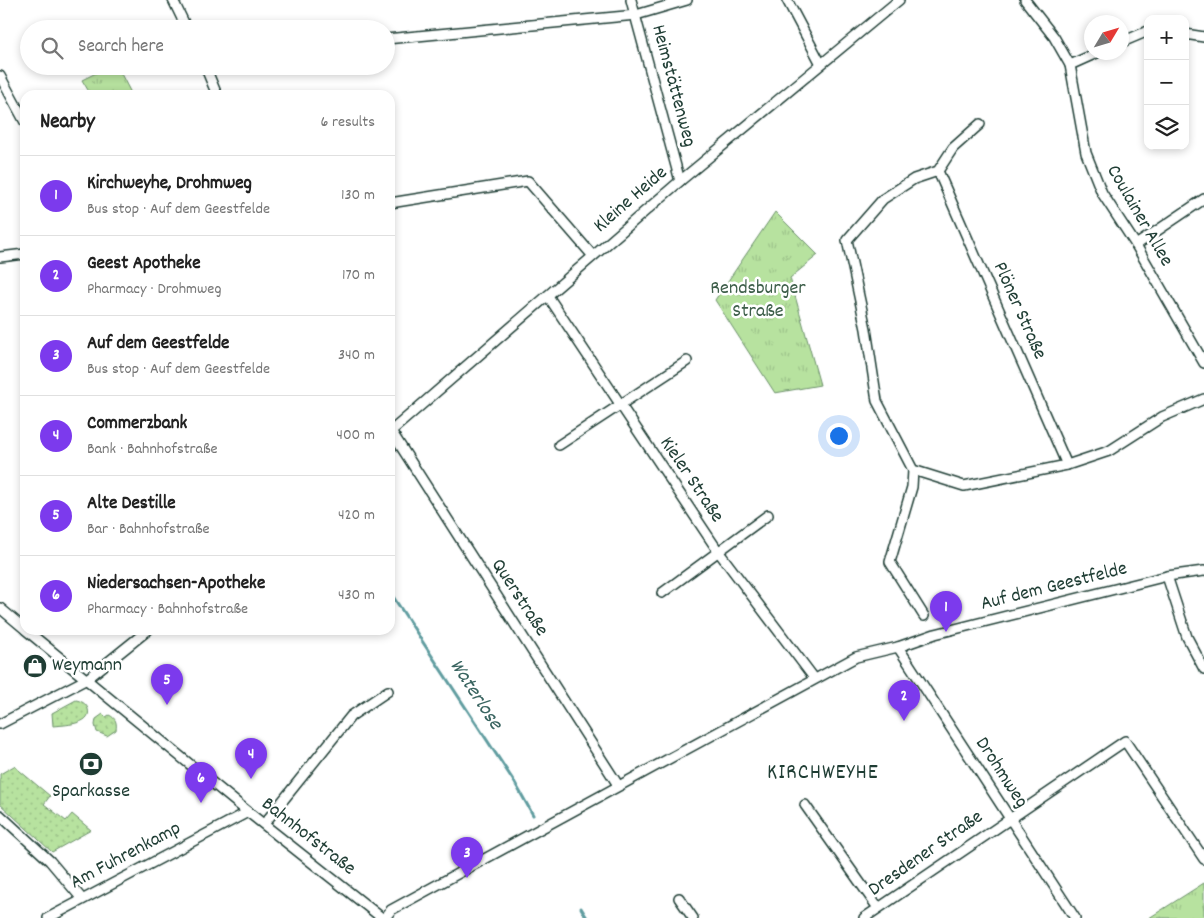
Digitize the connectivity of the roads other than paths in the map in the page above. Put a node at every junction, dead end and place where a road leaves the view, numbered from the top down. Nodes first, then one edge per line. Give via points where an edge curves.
1 (173, 0) edge
2 (631, 0) edge
3 (687, 0) edge
4 (787, 0) edge
5 (1026, 0) edge
6 (897, 1) edge
7 (636, 14) junction
8 (183, 20) edge
9 (1144, 33) edge
10 (1189, 35) edge
11 (1204, 37) edge
12 (395, 38) edge
13 (1129, 39) edge
14 (1084, 59) edge
15 (821, 64) junction
16 (1070, 65) junction
17 (209, 75) edge
18 (0, 76) edge
19 (215, 90) edge
20 (20, 113) edge
21 (980, 124) dead end
22 (938, 171) junction
23 (680, 181) junction
24 (1204, 199) edge
25 (395, 202) edge
26 (1136, 245) junction
27 (20, 255) edge
28 (593, 256) junction
29 (0, 257) edge
30 (548, 296) junction
31 (688, 361) dead end
32 (1204, 363) edge
33 (1204, 398) edge
34 (620, 405) junction
35 (395, 429) edge
36 (395, 438) edge
37 (559, 445) dead end
38 (1067, 465) junction
39 (913, 470) junction
40 (768, 515) dead end
41 (718, 551) junction
42 (1204, 571) edge
43 (1167, 576) junction
44 (662, 593) dead end
45 (0, 608) edge
46 (924, 616) dead end
47 (20, 624) edge
48 (33, 635) edge
49 (142, 635) edge
50 (898, 647) junction
51 (1204, 669) edge
52 (814, 678) junction
53 (87, 679) junction
54 (388, 691) dead end
55 (0, 724) edge
56 (618, 785) junction
57 (805, 805) dead end
58 (248, 812) junction
59 (0, 815) edge
60 (1009, 818) junction
61 (264, 824) junction
62 (1204, 859) edge
63 (679, 898) dead end
64 (82, 899) junction
65 (878, 908) junction
66 (48, 918) edge
67 (384, 918) edge
68 (693, 918) edge
69 (864, 918) edge
70 (1075, 918) edge

1 - 8 street
2 - 7 street, Heimstättenweg
3 - 7 street
4 - 15 street
5 - 16 street, Coulainer Allee
6 - 15 street, Kleine Heide
7 - 12 street
7 - 23 street, Heimstättenweg
9 - 13 street
10 - 11 street
14 - 16 street
15 - 23 street, Kleine Heide
16 - 26 street, Coulainer Allee via 1091,171 1105,199
17 - 19 street
18 - 20 street
21 - 22 street via 953,148
22 - 38 street, Plöner Straße
22 - 39 street via 914,179 883,199 847,240 877,401
23 - 28 street, Kleine Heide
24 - 26 street
25 - 28 street via 528,181
26 - 32 street, Coulainer Allee
27 - 29 street
28 - 30 street, Kleine Heide
30 - 34 street, Kieler Straße
30 - 35 street, Kleine Heide
31 - 34 street
33 - 38 street via 1162,417 1109,451
34 - 37 street
34 - 41 street, Kieler Straße
36 - 56 street, Querstraße
38 - 39 street via 964,486
39 - 46 street via 912,487 890,562
40 - 41 street
41 - 44 street
41 - 52 street, Kieler Straße
42 - 43 street, Auf dem Geestfelde
43 - 50 street, Auf dem Geestfelde via 935,634
43 - 51 street via 1187,637
45 - 47 street, Bahnhofstraße
48 - 53 street, Bahnhofstraße
49 - 53 street
50 - 52 street, Auf dem Geestfelde via 856,656
50 - 60 street, Drohmweg
52 - 56 street, Auf dem Geestfelde
53 - 55 street
53 - 58 street, Bahnhofstraße
54 - 61 street via 351,716
56 - 67 street, Auf dem Geestfelde via 392,910
57 - 65 street
58 - 61 street, Bahnhofstraße
58 - 64 street, Am Fuhrenkamp
59 - 64 street via 50,861
60 - 62 street, Dresdener Straße via 1125,741
60 - 65 street, Dresdener Straße
60 - 70 street, Drohmweg
61 - 67 street, Bahnhofstraße
63 - 68 street
64 - 66 street, Am Fuhrenkamp
65 - 69 street, Dresdener Straße

